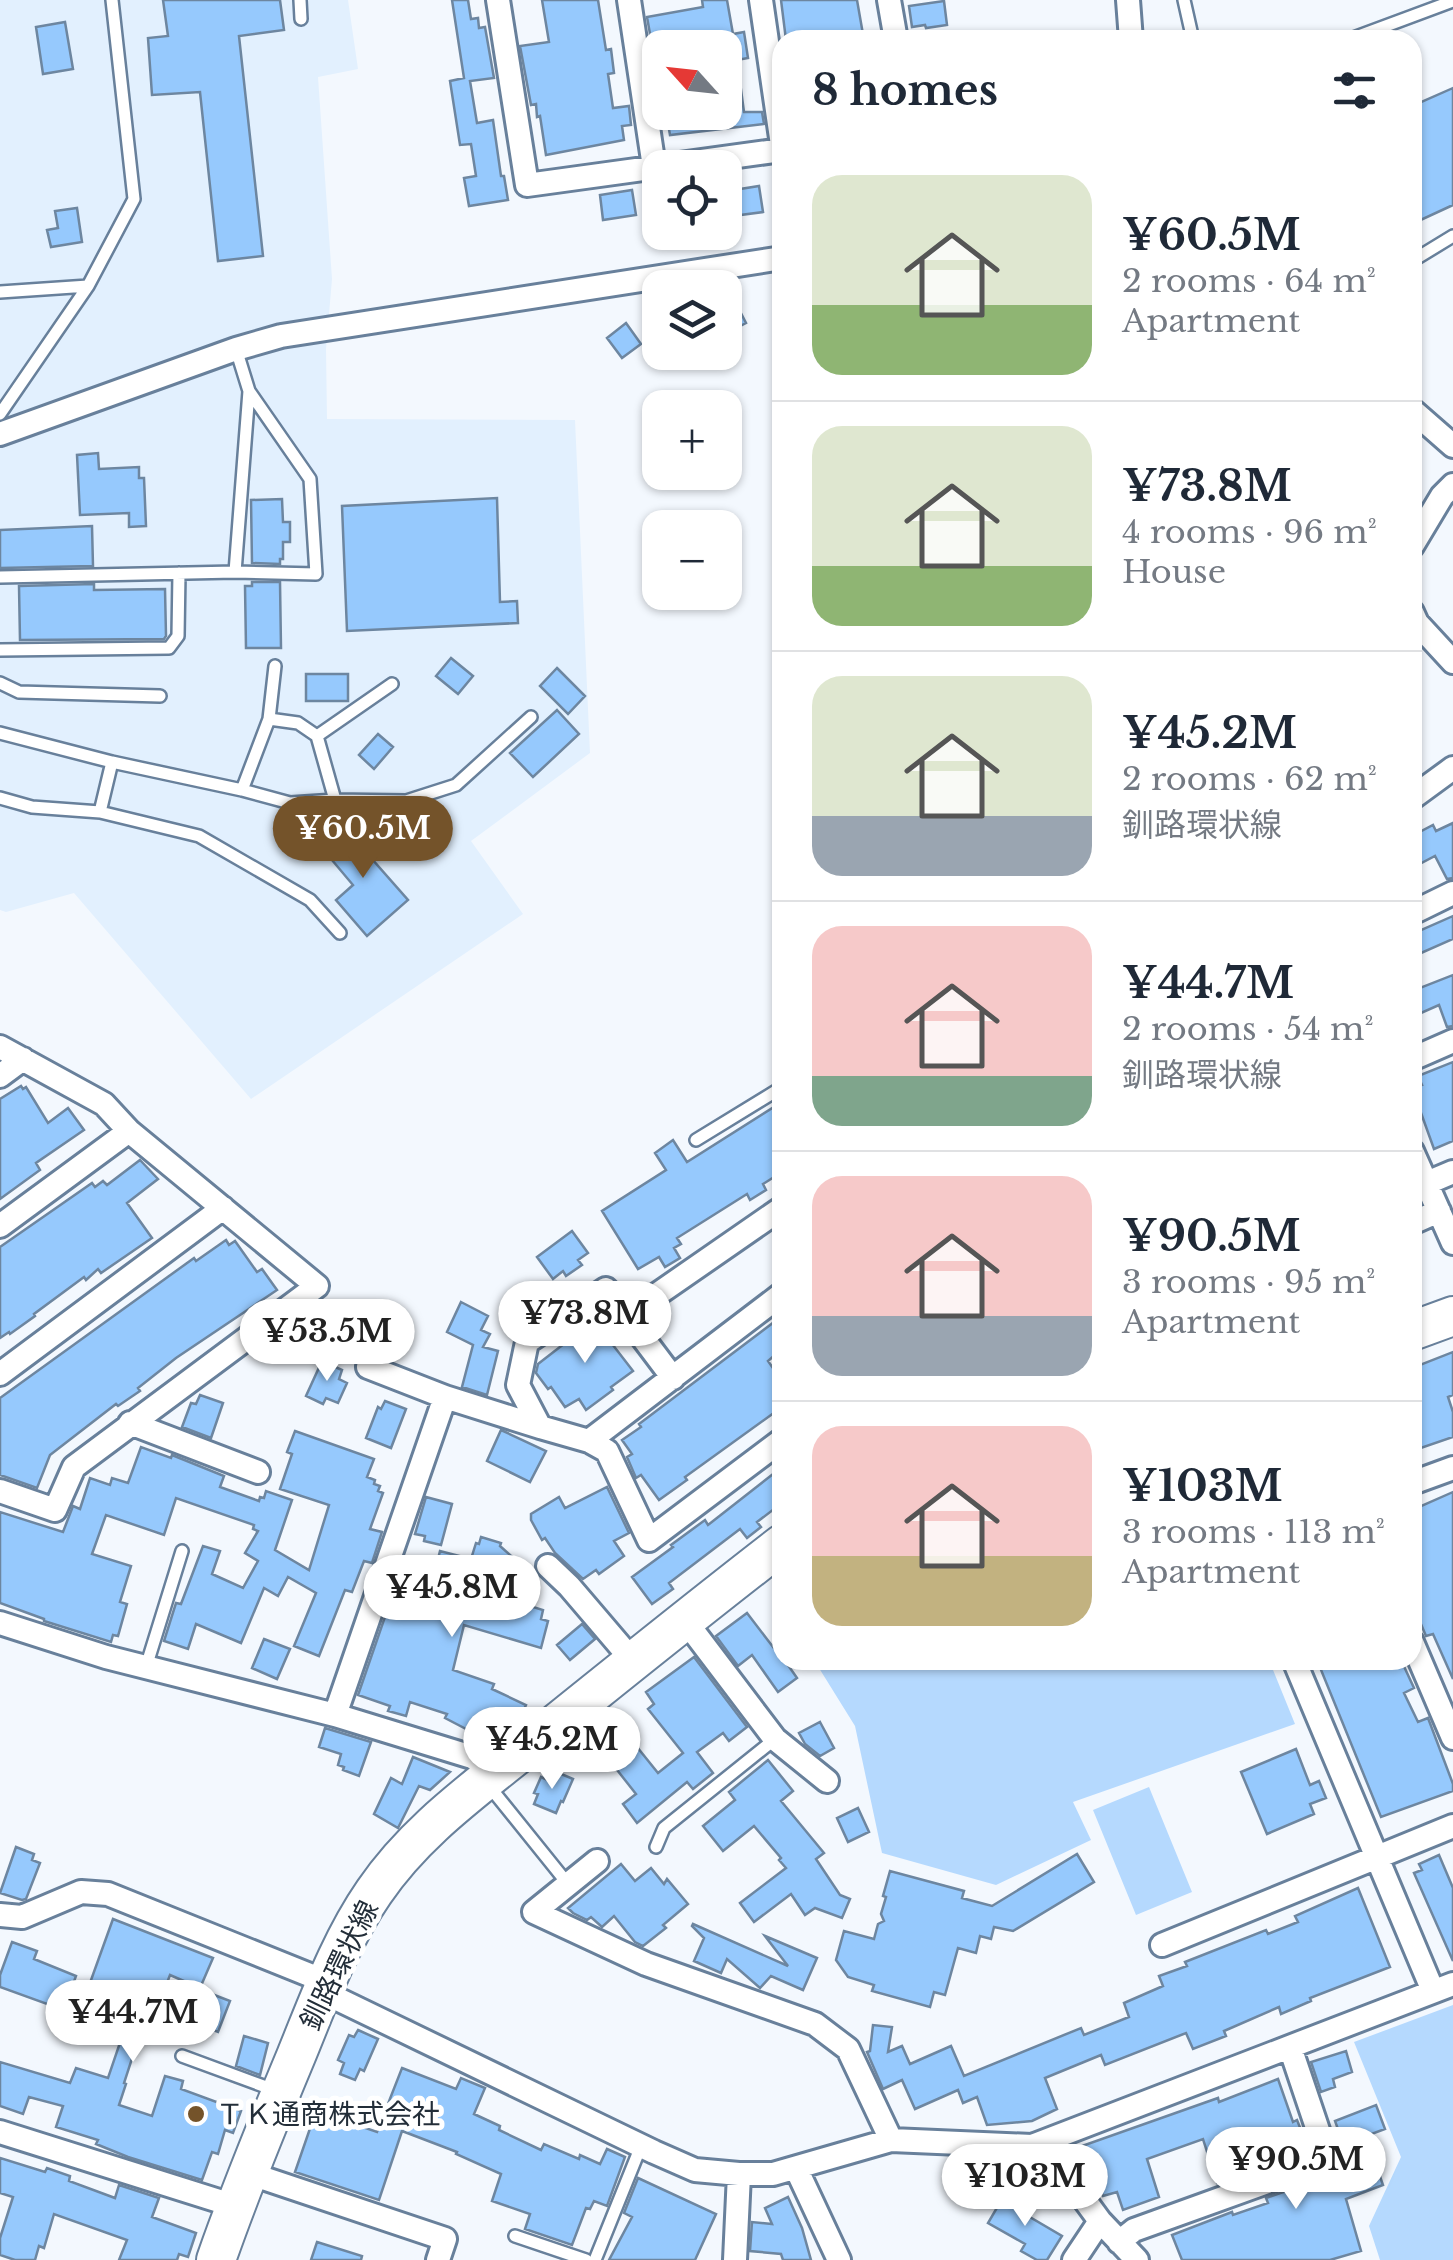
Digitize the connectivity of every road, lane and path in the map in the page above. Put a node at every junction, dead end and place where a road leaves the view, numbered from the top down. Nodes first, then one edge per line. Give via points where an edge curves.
1 (112, 0) edge
2 (300, 0) edge
3 (498, 0) edge
4 (630, 0) edge
5 (761, 0) edge
6 (890, 0) edge
7 (1128, 0) edge
8 (1184, 0) edge
9 (1453, 2) edge
10 (301, 19) dead end
11 (894, 30) edge
12 (1131, 30) edge
13 (1191, 30) edge
14 (1376, 30) edge
15 (772, 77) edge
16 (772, 149) edge
17 (651, 150) edge
18 (742, 154) edge
19 (642, 170) edge
20 (1453, 236) edge
21 (1422, 254) edge
22 (772, 260) edge
23 (88, 286) junction
24 (0, 292) edge
25 (236, 350) junction
26 (249, 391) junction
27 (0, 414) edge
28 (1422, 419) edge
29 (0, 434) edge
30 (1453, 446) edge
31 (1453, 485) edge
32 (1422, 529) edge
33 (235, 572) junction
34 (179, 573) junction
35 (0, 577) edge
36 (1422, 627) edge
37 (0, 650) edge
38 (1453, 662) edge
39 (275, 666) dead end
40 (0, 683) edge
41 (392, 684) dead end
42 (160, 696) dead end
43 (531, 717) dead end
44 (268, 719) junction
45 (0, 733) edge
46 (317, 736) junction
47 (112, 762) junction
48 (1453, 768) edge
49 (242, 790) junction
50 (1422, 791) edge
51 (0, 798) edge
52 (335, 800) junction
53 (100, 812) junction
54 (1453, 893) edge
55 (1422, 908) edge
56 (340, 933) dead end
57 (1453, 1041) edge
58 (0, 1047) edge
59 (1422, 1055) edge
60 (23, 1059) junction
61 (0, 1076) edge
62 (772, 1092) edge
63 (129, 1131) junction
64 (696, 1140) dead end
65 (1422, 1172) edge
66 (1453, 1172) edge
67 (1427, 1183) junction
68 (224, 1208) junction
69 (1439, 1211) junction
70 (772, 1215) edge
71 (1422, 1219) edge
72 (0, 1226) edge
73 (1453, 1243) edge
74 (772, 1302) edge
75 (626, 1316) junction
76 (1453, 1316) edge
77 (1422, 1327) edge
78 (368, 1367) dead end
79 (0, 1374) edge
80 (673, 1378) junction
81 (444, 1396) junction
82 (130, 1424) junction
83 (540, 1427) junction
84 (588, 1441) junction
85 (772, 1448) edge
86 (1453, 1468) edge
87 (258, 1472) dead end
88 (1422, 1479) edge
89 (0, 1491) edge
90 (182, 1551) dead end
91 (772, 1552) edge
92 (548, 1566) dead end
93 (684, 1619) junction
94 (0, 1622) edge
95 (632, 1661) junction
96 (1422, 1665) edge
97 (146, 1667) junction
98 (1298, 1670) edge
99 (335, 1715) junction
100 (1453, 1738) edge
101 (775, 1739) junction
102 (490, 1776) junction
103 (827, 1781) dead end
104 (1453, 1826) edge
105 (656, 1847) dead end
106 (1376, 1858) junction
107 (597, 1862) dead end
108 (568, 1884) junction
109 (0, 1914) edge
110 (1162, 1945) dead end
111 (325, 1987) junction
112 (1443, 1987) edge
113 (1290, 2047) junction
114 (182, 2056) dead end
115 (281, 2092) junction
116 (0, 2132) edge
117 (891, 2140) junction
118 (640, 2146) junction
119 (1032, 2146) junction
120 (796, 2168) junction
121 (739, 2174) junction
122 (241, 2190) junction
123 (1100, 2221) junction
124 (515, 2236) dead end
125 (1119, 2242) junction
126 (216, 2260) edge
127 (438, 2260) edge
128 (586, 2260) edge
129 (595, 2260) edge
130 (735, 2260) edge
131 (839, 2260) edge
132 (1074, 2260) edge
133 (1136, 2260) edge

1 - 23 lane via 134,199
2 - 10 lane
3 - 19 street via 527,184
4 - 17 street
5 - 15 street
6 - 11 street
7 - 12 street
8 - 13 lane
9 - 14 lane
16 - 18 street
20 - 21 lane
22 - 25 street via 281,336
23 - 24 lane
23 - 27 lane
25 - 26 lane
25 - 29 street
26 - 33 lane
26 - 33 lane via 310,479 316,574
28 - 30 street
31 - 32 street
33 - 34 lane
34 - 35 lane
34 - 37 lane via 178,636 169,648
36 - 38 street
39 - 44 lane
40 - 42 lane via 18,692
41 - 46 lane
43 - 52 lane via 456,785 406,800
44 - 46 lane via 298,723
44 - 49 lane
45 - 47 lane
46 - 52 lane
47 - 49 lane
47 - 53 lane
48 - 50 street
49 - 52 lane via 290,802
51 - 53 lane
53 - 56 lane via 199,836 310,900
54 - 55 street
57 - 59 street
58 - 60 street
60 - 61 street
60 - 63 street via 104,1104
62 - 64 lane
63 - 68 street
63 - 72 street
65 - 67 street
66 - 67 street
67 - 69 street
68 - 79 street
68 - 82 street via 317,1286
69 - 71 street
69 - 73 street
70 - 75 street
74 - 80 street
75 - 80 street
75 - 83 street via 606,1288 527,1342 518,1386
76 - 77 main road
78 - 81 street
80 - 84 street
81 - 83 street
81 - 99 street
82 - 87 street
82 - 89 street via 74,1467 56,1510
83 - 84 street
84 - 85 street via 607,1451 649,1540
86 - 88 street
90 - 97 lane
91 - 93 main road, 釧路環状線
92 - 95 street
93 - 95 main road, 釧路環状線
93 - 101 street
94 - 97 street
95 - 102 main road, 釧路環状線
96 - 100 street
97 - 99 street
98 - 106 street
99 - 102 street via 472,1757
101 - 103 street
101 - 105 lane via 664,1828
102 - 108 lane
102 - 111 main road, 釧路環状線 via 451,1806 375,1890
104 - 106 street
106 - 110 street
106 - 112 street
107 - 108 street
108 - 117 street via 534,1912 646,1964 815,2024 848,2049
109 - 111 street via 22,1917 81,1892 108,1894
111 - 115 main road, 釧路環状線
111 - 118 street
112 - 113 street
113 - 119 street
113 - 125 street via 1328,2160 1134,2230
114 - 115 lane
115 - 122 main road, 釧路環状線
116 - 122 street
117 - 119 street
117 - 120 street
118 - 121 street via 696,2170
118 - 129 lane
119 - 123 street via 1059,2165
120 - 121 street
120 - 131 street
121 - 130 street
122 - 126 main road, 釧路環状線
122 - 127 street via 446,2238
123 - 125 street
123 - 132 street
124 - 128 lane
125 - 133 street

